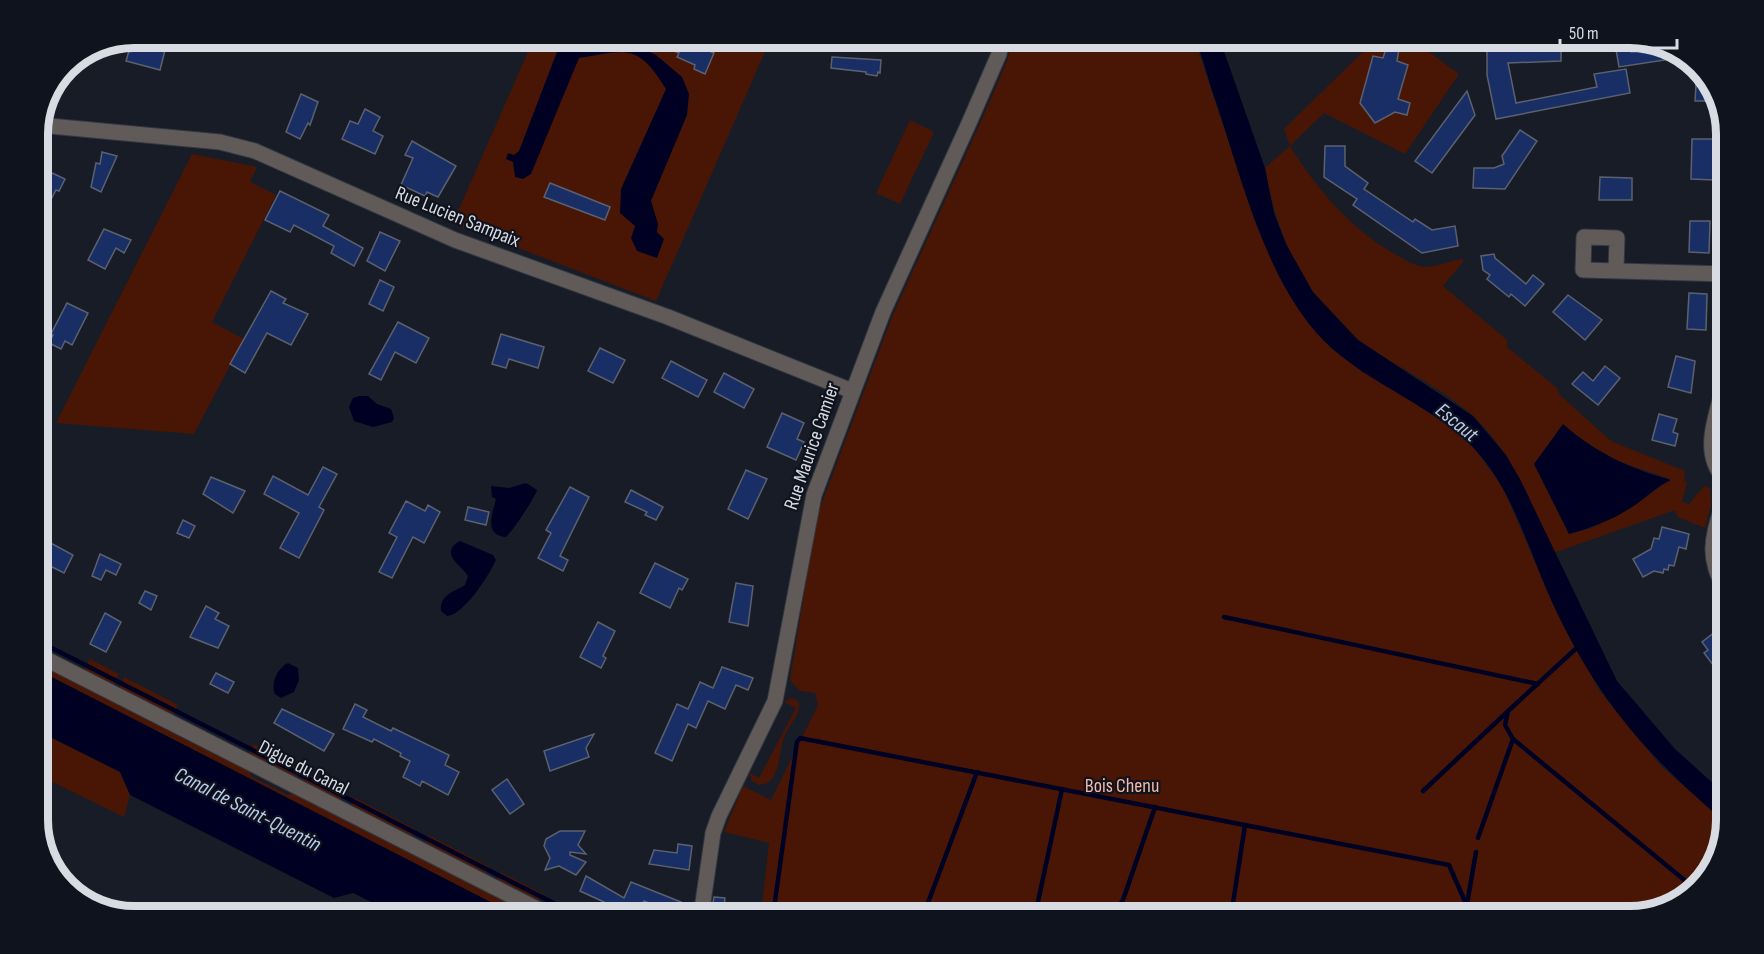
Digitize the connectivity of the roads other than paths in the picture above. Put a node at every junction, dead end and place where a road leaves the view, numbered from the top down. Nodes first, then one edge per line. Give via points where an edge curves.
1 (998, 48) edge
2 (48, 126) edge
3 (1616, 270) dead end
4 (1716, 274) edge
5 (852, 391) junction
6 (1716, 426) edge
7 (1716, 468) edge
8 (1716, 536) edge
9 (1716, 572) edge
10 (48, 660) edge
11 (531, 906) edge
12 (702, 906) edge

1 - 5 street, Rue Maurice Camier
2 - 5 street, Rue Lucien Sampaix via 220,142 255,151 456,240 659,314
3 - 4 street
5 - 12 street, Rue Maurice Camier via 809,513 772,708 730,789 713,833
6 - 7 street via 1711,450
8 - 9 street via 1712,553
10 - 11 street, Digue du Canal

